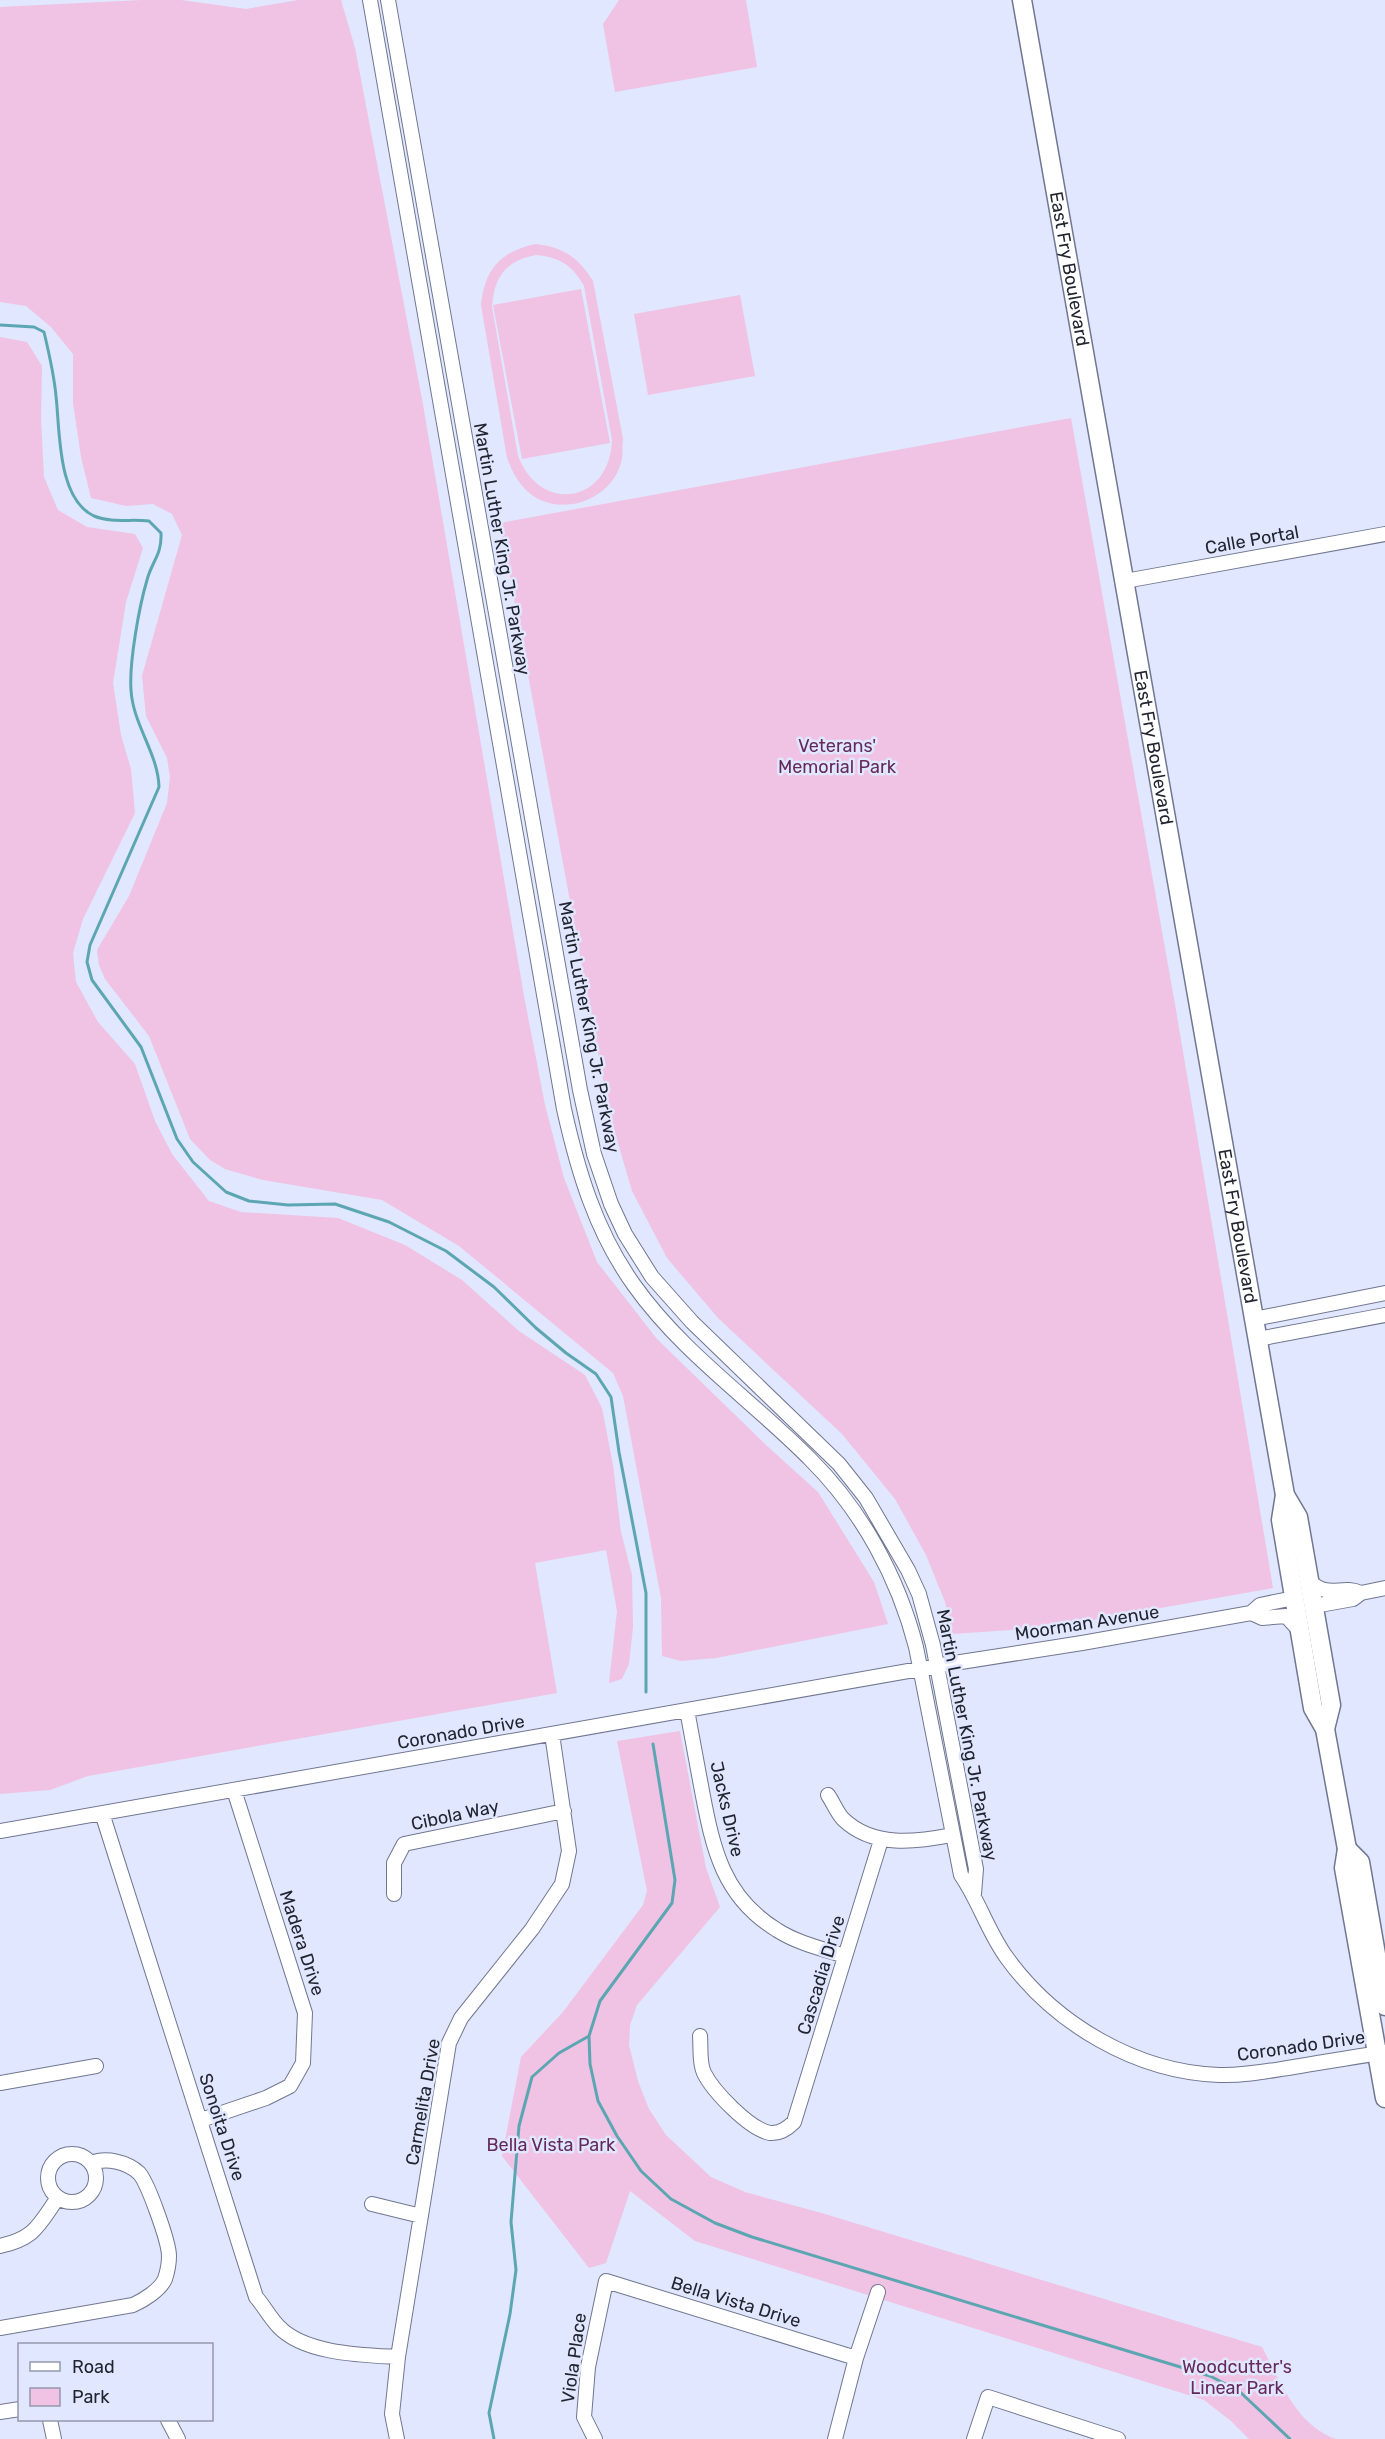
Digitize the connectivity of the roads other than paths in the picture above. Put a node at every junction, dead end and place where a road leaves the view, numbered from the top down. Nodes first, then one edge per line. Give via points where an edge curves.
1 (370, 0) edge
2 (388, 0) edge
3 (1023, 0) edge
4 (1385, 534) edge
5 (1125, 581) junction
6 (1385, 1293) edge
7 (1385, 1315) edge
8 (1254, 1319) junction
9 (1258, 1339) junction
10 (1285, 1495) junction
11 (1309, 1581) junction
12 (1385, 1588) edge
13 (1361, 1593) junction
14 (1294, 1598) junction
15 (1314, 1606) junction
16 (1251, 1613) junction
17 (1299, 1630) junction
18 (929, 1667) junction
19 (687, 1710) junction
20 (1325, 1729) junction
21 (552, 1734) junction
22 (234, 1790) junction
23 (828, 1795) dead end
24 (564, 1811) junction
25 (102, 1813) junction
26 (0, 1831) edge
27 (952, 1835) junction
28 (881, 1840) junction
29 (1347, 1849) junction
30 (394, 1894) dead end
31 (974, 1894) junction
32 (845, 1956) junction
33 (1385, 2006) edge
34 (700, 2036) dead end
35 (1381, 2053) edge
36 (96, 2066) dead end
37 (0, 2083) edge
38 (1385, 2098) edge
39 (201, 2120) junction
40 (92, 2163) junction
41 (57, 2199) junction
42 (372, 2204) dead end
43 (421, 2216) junction
44 (0, 2246) edge
45 (606, 2281) joint
46 (878, 2292) dead end
47 (0, 2328) edge
48 (398, 2357) junction
49 (856, 2358) junction
50 (18, 2409) edge
51 (0, 2412) edge
52 (50, 2421) edge
53 (169, 2421) edge
54 (1100, 2436) edge
55 (54, 2439) edge
56 (178, 2439) edge
57 (397, 2439) edge
58 (595, 2439) edge
59 (835, 2439) edge
60 (974, 2439) edge
61 (1118, 2439) edge

1 - 18 street, Martin Luther King Jr. Parkway via 564,1109 581,1178 616,1257 652,1309 812,1461 848,1503 897,1587
2 - 18 street, Martin Luther King Jr. Parkway via 578,1078 602,1179 625,1234 671,1300 839,1464 866,1498 894,1542 919,1594 928,1624
3 - 5 main road, East Fry Boulevard
4 - 5 street, Calle Portal
5 - 8 main road, East Fry Boulevard
6 - 8 street
7 - 9 street
8 - 9 main road, East Fry Boulevard
9 - 10 main road, East Fry Boulevard
10 - 11 main road, East Fry Boulevard via 1298,1517
10 - 14 main road, East Fry Boulevard via 1281,1520
11 - 13 street via 1319,1590 1352,1589
11 - 15 main road, East Fry Boulevard
12 - 13 street
13 - 15 street via 1353,1599
14 - 16 street, Moorman Avenue via 1260,1605
14 - 17 main road, East Fry Boulevard
15 - 20 main road, East Fry Boulevard via 1331,1705
16 - 17 street, Moorman Avenue via 1262,1618 1286,1616
16 - 18 street, Moorman Avenue
17 - 20 main road, East Fry Boulevard via 1313,1708
18 - 19 street, Coronado Drive
18 - 27 street, Martin Luther King Jr. Parkway
18 - 31 street, Martin Luther King Jr. Parkway via 976,1869
19 - 21 street, Coronado Drive
19 - 32 street, Jacks Drive via 711,1833 729,1882 743,1902 778,1931
20 - 29 main road, East Fry Boulevard
21 - 22 street, Coronado Drive
21 - 24 street, Carmelita Drive
22 - 25 street, Coronado Drive
22 - 39 street, Madera Drive via 305,2013 303,2063 290,2086
23 - 28 street via 843,1819
24 - 30 street, Cibola Way via 404,1844 394,1863
24 - 43 street, Carmelita Drive via 569,1851 562,1884 532,1929 461,2018 449,2043
25 - 26 street, Coronado Drive
25 - 39 street, Sonoita Drive
27 - 28 street via 924,1841
27 - 31 street, Martin Luther King Jr. Parkway via 961,1875
28 - 32 street, Cascadia Drive
29 - 33 main road, East Fry Boulevard via 1360,1862
29 - 35 main road, East Fry Boulevard via 1344,1868
31 - 35 street, Coronado Drive via 1007,1958 1029,1984 1061,2015 1118,2050 1188,2072 1219,2075 1257,2073
32 - 34 street, Cascadia Drive via 794,2122 787,2129 767,2132 737,2112 715,2090 703,2071
35 - 38 main road, East Fry Boulevard
36 - 37 street
39 - 48 street, Sonoita Drive via 256,2297 280,2328 307,2345 359,2355
40 - 41 street via 97,2179 89,2197 73,2204
40 - 41 street via 80,2154 61,2156 51,2164 46,2182
40 - 47 street via 102,2159 121,2163 139,2173 149,2189 170,2255 165,2280 133,2306
41 - 44 street via 35,2232
42 - 43 street
43 - 48 street, Carmelita Drive
45 - 49 street, Bella Vista Drive
45 - 58 street, Viola Place via 588,2367 584,2417
46 - 49 street
48 - 57 street, Carmelita Drive via 392,2414
49 - 59 street
50 - 51 street
52 - 55 street
53 - 56 street
54 - 60 street via 988,2397
54 - 61 street

